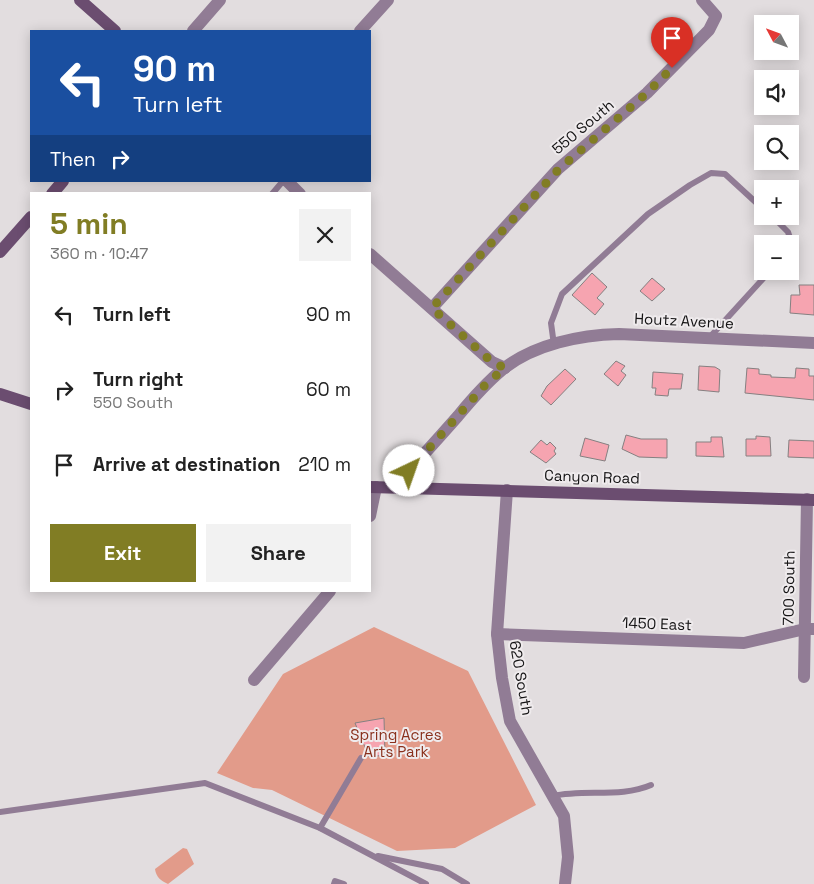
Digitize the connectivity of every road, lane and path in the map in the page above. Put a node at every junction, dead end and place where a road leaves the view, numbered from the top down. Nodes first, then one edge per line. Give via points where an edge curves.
1 (80, 0) edge
2 (220, 0) edge
3 (388, 0) edge
4 (702, 0) edge
5 (114, 30) edge
6 (194, 30) edge
7 (361, 30) edge
8 (62, 182) edge
9 (282, 182) edge
10 (288, 182) edge
11 (54, 192) edge
12 (274, 192) edge
13 (298, 192) edge
14 (754, 201) edge
15 (30, 218) edge
16 (781, 225) edge
17 (789, 235) edge
18 (0, 252) edge
19 (371, 255) edge
20 (762, 280) edge
21 (432, 308) junction
22 (708, 339) junction
23 (814, 343) edge
24 (554, 345) junction
25 (505, 368) junction
26 (0, 394) edge
27 (30, 404) edge
28 (373, 487) edge
29 (394, 487) junction
30 (507, 490) junction
31 (811, 500) edge
32 (371, 506) edge
33 (329, 592) edge
34 (809, 629) edge
35 (497, 634) junction
36 (804, 677) dead end
37 (254, 680) dead end
38 (360, 758) dead end
39 (651, 785) dead end
40 (553, 796) junction
41 (0, 812) edge
42 (320, 828) junction
43 (372, 855) junction
44 (568, 857) junction
45 (334, 884) edge
46 (344, 884) edge
47 (426, 884) edge
48 (468, 884) edge
49 (556, 884) edge
50 (565, 884) edge

1 - 5 main road
2 - 6 street
3 - 7 street
4 - 21 street, 550 South via 716,16 710,30 647,93 558,170
8 - 11 main road
9 - 12 lane
10 - 13 street
14 - 24 lane via 725,174 711,173 648,214 562,294 551,323
15 - 18 main road
16 - 17 lane
19 - 21 street
20 - 22 lane
21 - 25 street via 492,362
22 - 23 street, Houtz Avenue
22 - 24 street, Houtz Avenue via 606,334
24 - 25 street, Houtz Avenue
25 - 29 street, Houtz Avenue via 486,384
26 - 27 main road
28 - 29 main road, Canyon Road
28 - 32 street
29 - 30 main road, Canyon Road
30 - 31 main road, Canyon Road
30 - 35 street, 620 South
31 - 34 street, 700 South
33 - 37 street
34 - 35 street, 1450 East via 744,644
34 - 36 street, 700 South
35 - 40 street, 620 South via 510,720
38 - 42 lane
39 - 40 lane via 638,791 574,792
40 - 44 street, 620 South via 564,816
41 - 42 lane via 205,783
42 - 43 lane
43 - 47 lane
43 - 48 lane via 442,869
44 - 49 street, 620 South
44 - 50 street, 620 South
45 - 46 lane via 335,881

